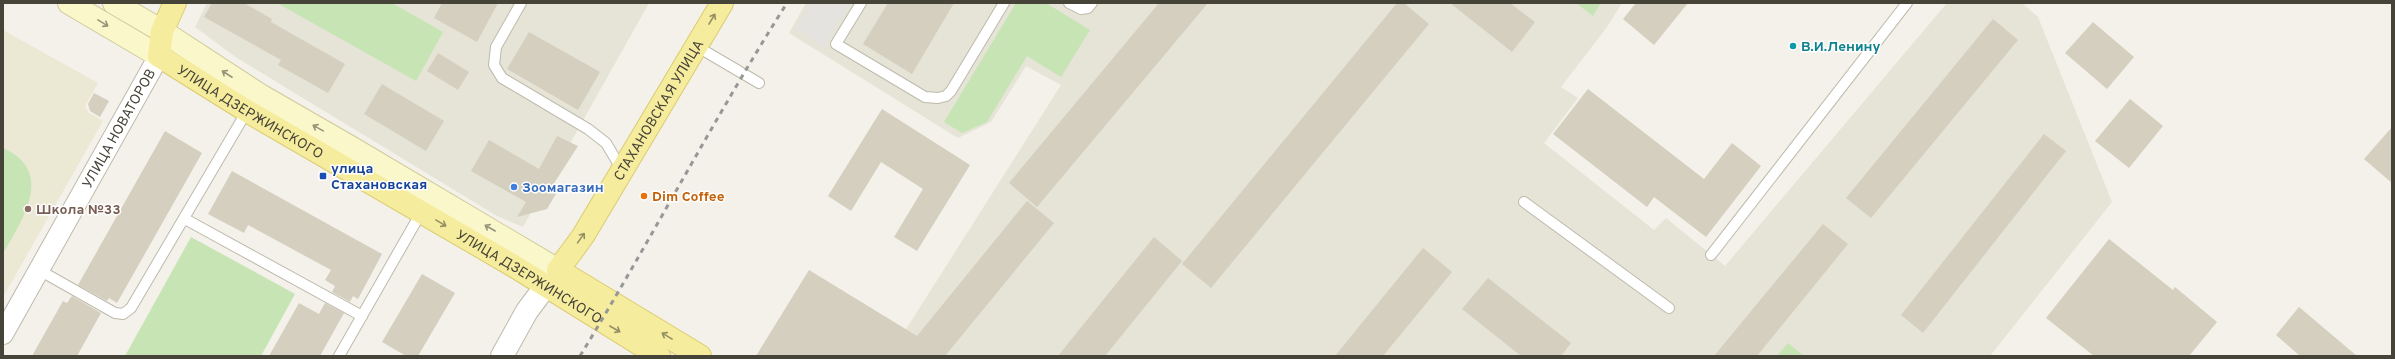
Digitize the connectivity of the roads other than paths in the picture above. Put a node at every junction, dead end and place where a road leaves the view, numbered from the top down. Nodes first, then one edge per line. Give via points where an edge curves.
1 (69, 3) edge
2 (114, 3) edge
3 (175, 3) edge
4 (521, 3) edge
5 (722, 3) edge
6 (860, 3) edge
7 (1004, 3) edge
8 (1068, 3) edge
9 (1092, 3) edge
10 (1907, 3) edge
11 (162, 31) junction
12 (696, 46) junction
13 (159, 56) junction
14 (759, 83) dead end
15 (247, 111) junction
16 (622, 170) junction
17 (1524, 202) dead end
18 (422, 211) junction
19 (185, 219) junction
20 (1711, 255) dead end
21 (39, 270) junction
22 (552, 278) junction
23 (1669, 308) dead end
24 (362, 316) junction
25 (3, 334) edge
26 (339, 356) edge
27 (502, 356) edge
28 (658, 356) edge
29 (700, 356) edge

1 -> 13 main road, УЛИЦА ДЗЕРЖИНСКОГО
2 - 11 main road, УЛИЦА ДЗЕРЖИНСКОГО
3 - 11 main road, УЛИЦА НОВАТОРОВ
4 - 16 lane via 496,47 494,65 502,78 606,142
12 -> 5 main road, СТАХАНОВСКАЯ УЛИЦА
6 - 7 lane via 836,44 918,94 938,98 946,96 951,91
8 - 9 lane via 1082,9 1088,8
10 - 20 lane
11 - 13 main road, УЛИЦА НОВАТОРОВ
22 -> 11 main road, УЛИЦА ДЗЕРЖИНСКОГО via 359,152 260,95
12 - 14 lane
12 - 16 main road, СТАХАНОВСКАЯ УЛИЦА
13 - 15 main road, УЛИЦА ДЗЕРЖИНСКОГО
13 - 21 street, УЛИЦА НОВАТОРОВ
15 - 18 main road, УЛИЦА ДЗЕРЖИНСКОГО
15 - 19 lane
22 -> 16 main road, СТАХАНОВСКАЯ УЛИЦА via 583,236
17 - 23 lane
18 -> 22 main road, УЛИЦА ДЗЕРЖИНСКОГО
18 - 24 lane
19 - 21 lane via 131,308 124,314 115,313
19 - 24 lane
21 - 25 street, УЛИЦА НОВАТОРОВ
22 - 27 street, СТАХАНОВСКАЯ УЛИЦА via 527,311
22 -> 28 main road, УЛИЦА ДЗЕРЖИНСКОГО
29 -> 22 main road, УЛИЦА ДЗЕРЖИНСКОГО
24 - 26 lane

